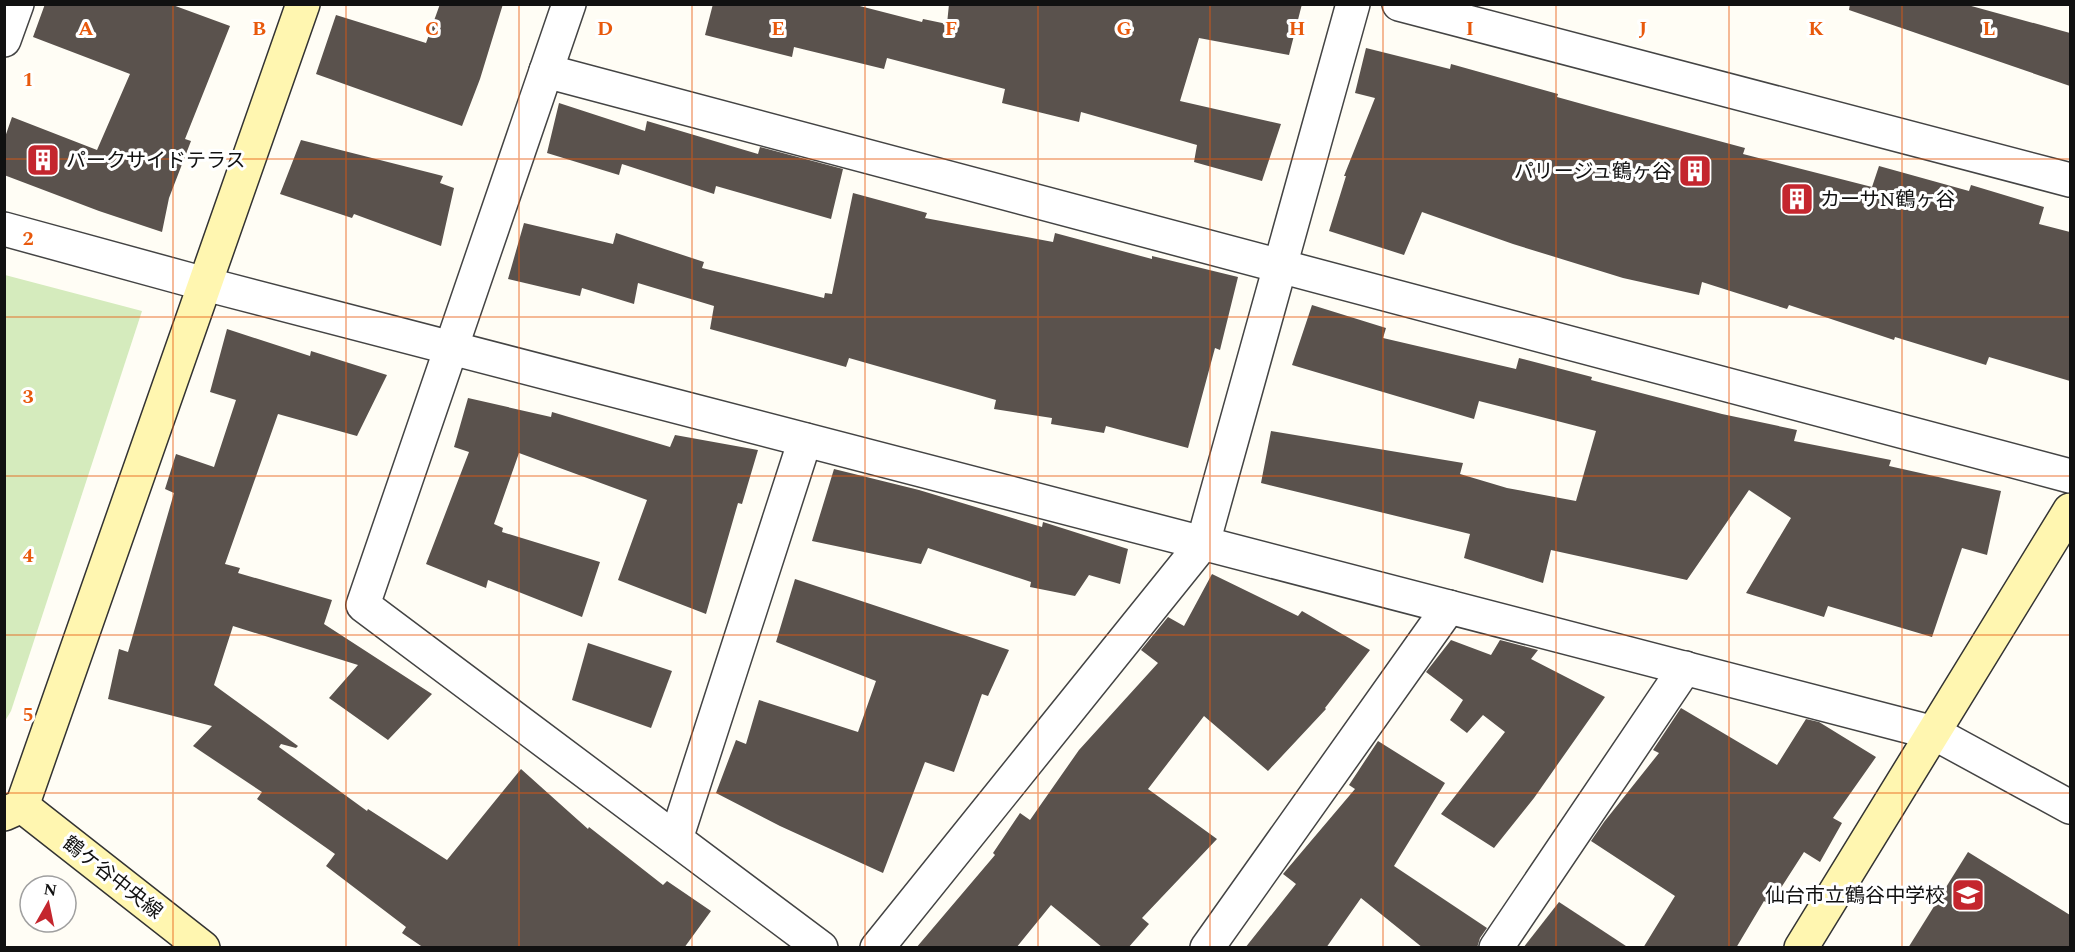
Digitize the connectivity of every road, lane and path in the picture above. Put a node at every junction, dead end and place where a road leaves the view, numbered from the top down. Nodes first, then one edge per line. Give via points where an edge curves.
1 (17, 4) edge
2 (303, 4) edge
3 (568, 4) edge
4 (1353, 4) edge
5 (1399, 4) edge
6 (4, 40) edge
7 (546, 71) junction
8 (2070, 180) edge
9 (4, 229) edge
10 (1280, 266) junction
11 (205, 284) junction
12 (453, 348) junction
13 (806, 440) junction
14 (2070, 476) edge
15 (2070, 510) edge
16 (1203, 543) junction
17 (1449, 607) junction
18 (1684, 669) junction
19 (1934, 733) junction
20 (2070, 807) edge
21 (13, 810) edge
22 (676, 839) junction
23 (203, 948) edge
24 (821, 948) edge
25 (877, 948) edge
26 (1207, 948) edge
27 (1496, 948) edge
28 (1802, 948) edge

1 - 6 street
2 - 11 street
3 - 7 street
4 - 10 street
5 - 8 street
7 - 10 street
7 - 12 street
9 - 11 street
10 - 14 street
10 - 16 street
11 - 12 street
11 - 21 street
12 - 13 street
12 - 22 street via 363,605
13 - 16 street
13 - 22 street
15 - 19 street
16 - 17 street
16 - 25 street
17 - 18 street
17 - 26 street
18 - 19 street
18 - 27 street
19 - 20 street
19 - 28 street
21 - 23 street, 鶴ケ谷中央線
22 - 24 street

